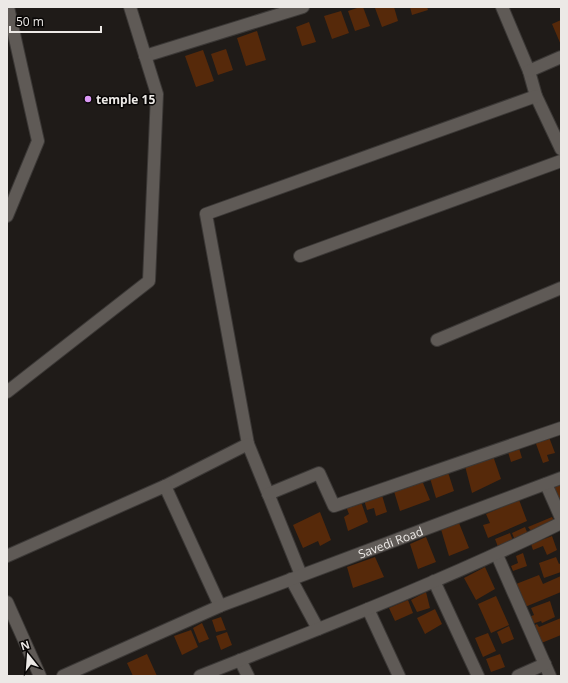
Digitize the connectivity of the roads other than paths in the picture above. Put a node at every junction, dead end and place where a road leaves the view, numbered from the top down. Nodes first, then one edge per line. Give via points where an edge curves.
1 (8, 7) edge
2 (130, 7) edge
3 (303, 7) edge
4 (502, 7) edge
5 (145, 56) junction
6 (561, 57) edge
7 (529, 71) junction
8 (536, 96) junction
9 (561, 149) edge
10 (561, 161) edge
11 (7, 216) edge
12 (300, 256) dead end
13 (561, 288) edge
14 (437, 340) dead end
15 (7, 392) edge
16 (561, 428) edge
17 (248, 444) junction
18 (561, 478) edge
19 (546, 484) junction
20 (165, 486) junction
21 (268, 494) junction
22 (561, 518) edge
23 (561, 523) edge
24 (496, 555) junction
25 (7, 556) edge
26 (296, 577) junction
27 (434, 581) junction
28 (7, 602) edge
29 (220, 606) junction
30 (368, 609) junction
31 (318, 629) junction
32 (240, 660) junction
33 (545, 664) junction
34 (40, 676) edge
35 (63, 676) edge
36 (200, 676) edge
37 (248, 676) edge
38 (399, 676) edge
39 (478, 676) edge
40 (518, 676) edge
41 (550, 676) edge

1 - 11 street via 38,141
2 - 5 street
3 - 5 street
4 - 7 street
5 - 15 street via 157,94 149,281
6 - 7 street
7 - 8 street
8 - 9 street
8 - 17 street via 206,214
10 - 12 street
13 - 14 street
16 - 21 street via 334,506 319,473
17 - 20 street
17 - 21 street
18 - 19 street, Savedi Road
19 - 22 street
19 - 26 street, Savedi Road
20 - 25 street
20 - 29 street
21 - 26 street
23 - 24 street
24 - 27 street
24 - 33 street
26 - 29 street, Savedi Road
26 - 31 street
27 - 30 street
27 - 39 street
28 - 34 street
29 - 35 street, Savedi Road
30 - 31 street
30 - 38 street
31 - 32 street
32 - 36 street
32 - 37 street
33 - 40 street
33 - 41 street

